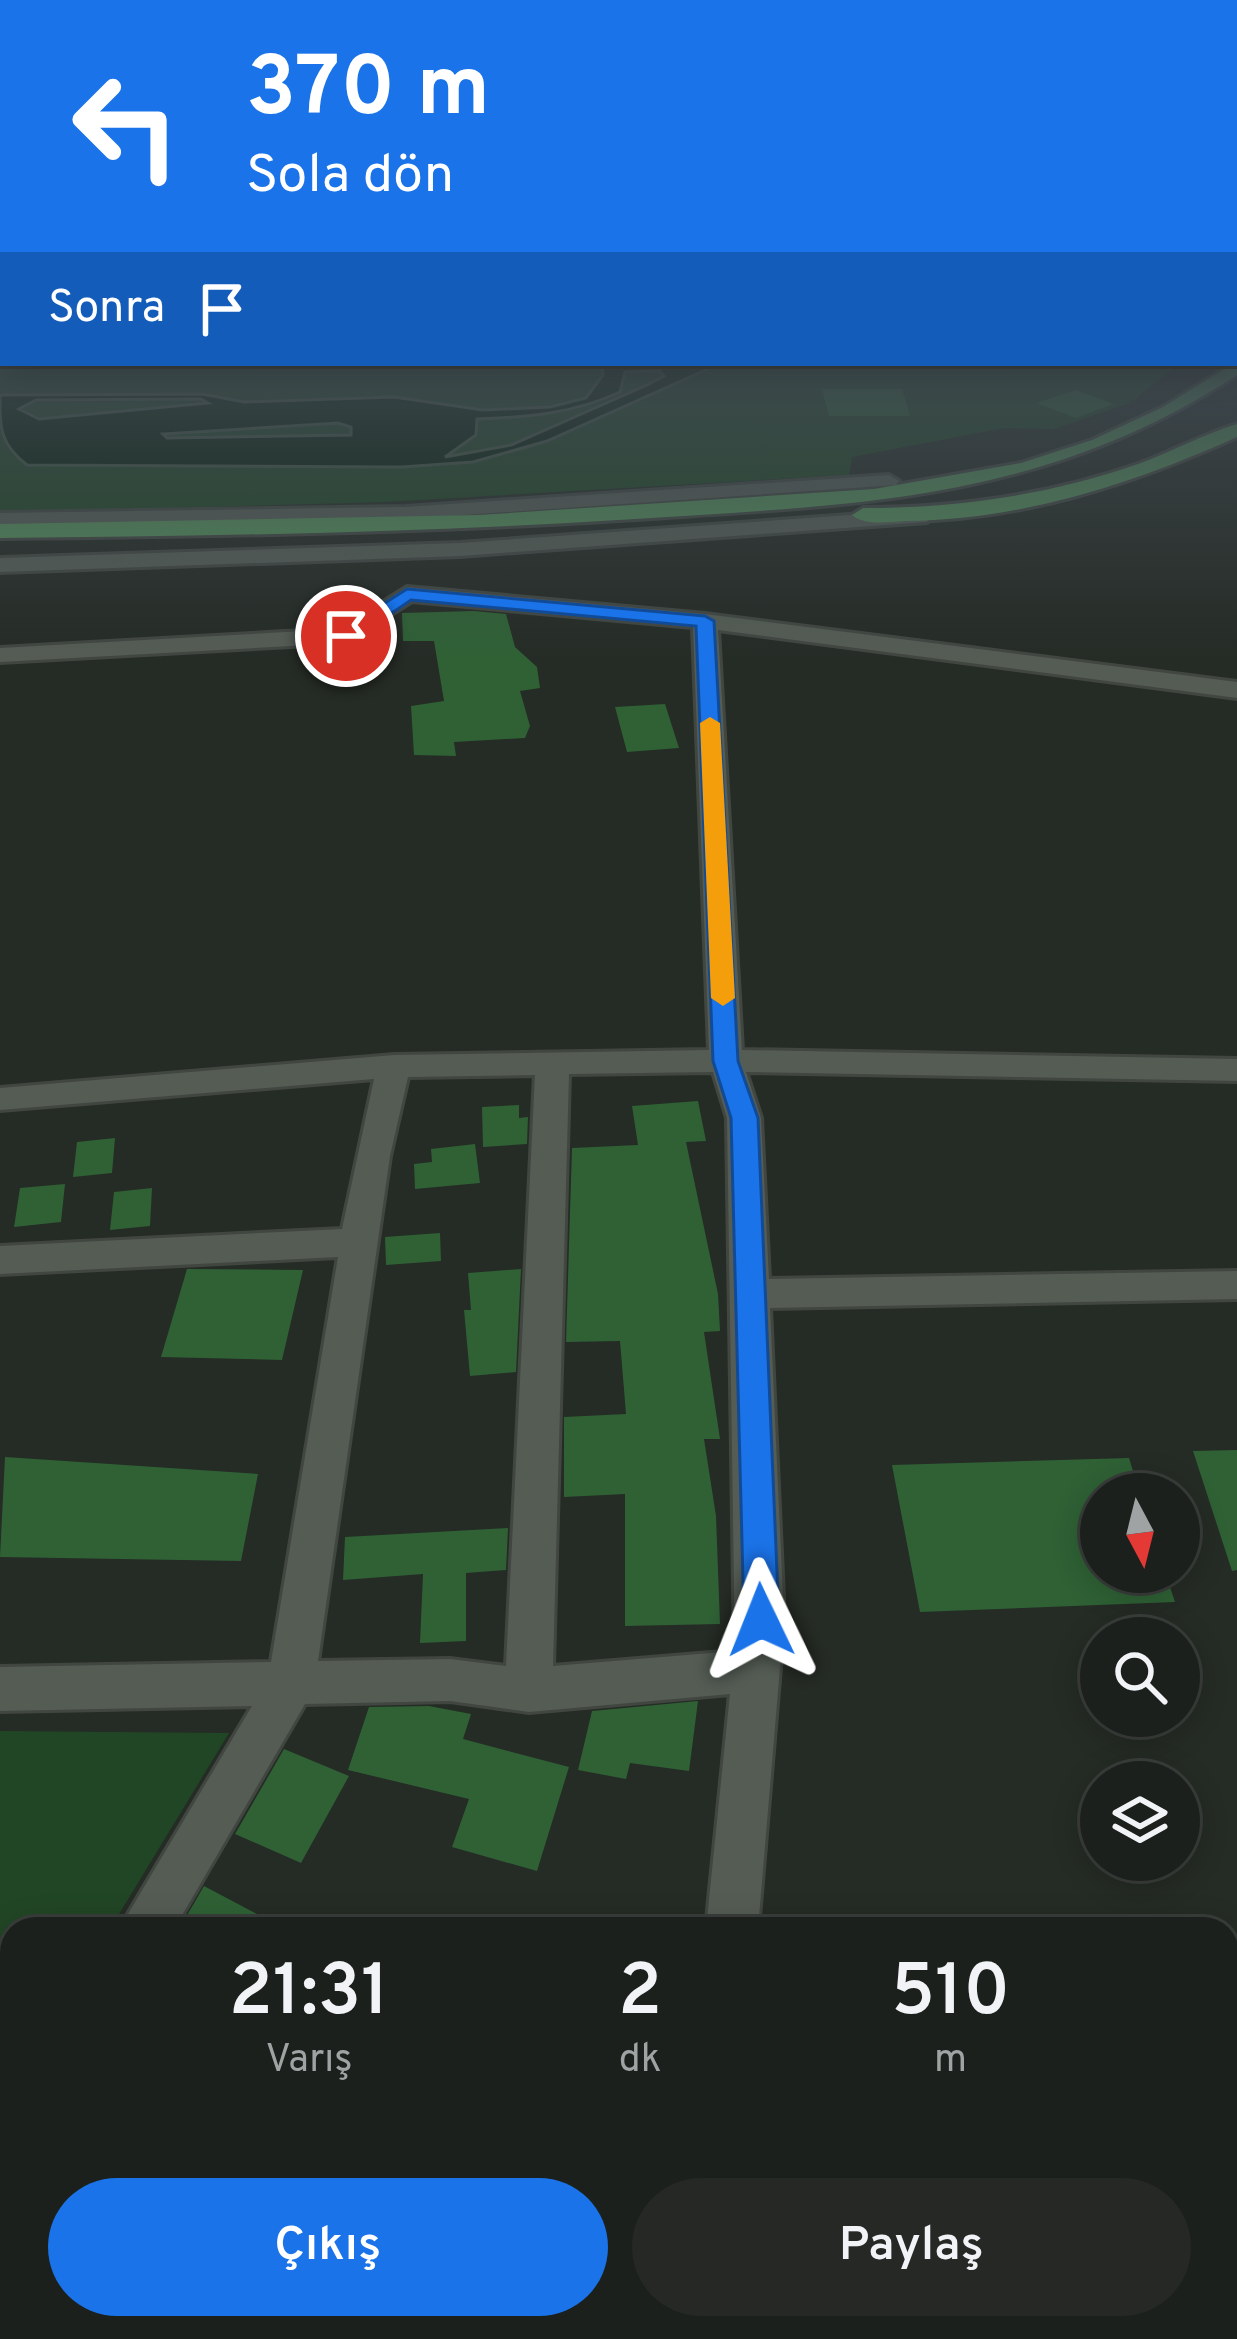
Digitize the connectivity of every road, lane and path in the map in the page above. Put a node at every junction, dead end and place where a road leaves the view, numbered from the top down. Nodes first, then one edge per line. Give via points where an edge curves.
1 (1064, 441) edge
2 (1114, 441) edge
3 (1157, 441) edge
4 (1213, 441) edge
5 (890, 481) junction
6 (838, 506) junction
7 (928, 517) junction
8 (0, 520) edge
9 (0, 531) edge
10 (0, 549) edge
11 (0, 565) edge
12 (705, 621) junction
13 (0, 656) edge
14 (1237, 690) edge
15 (726, 1061) junction
16 (552, 1064) junction
17 (394, 1066) junction
18 (1237, 1070) edge
19 (0, 1099) edge
20 (358, 1242) junction
21 (0, 1260) edge
22 (1237, 1285) edge
23 (751, 1294) junction
24 (757, 1670) junction
25 (291, 1684) junction
26 (0, 1689) edge
27 (529, 1690) junction
28 (152, 1917) edge
29 (733, 1917) edge

1 - 5 main road
2 - 6 main road via 1011,473
3 - 6 main road via 1021,488
4 - 7 main road via 1065,495
5 - 6 main road
5 - 8 street via 406,513
6 - 7 main road
6 - 9 main road via 405,528
6 - 10 main road via 410,543
7 - 11 street via 609,545
12 - 13 street via 407,594 346,636
12 - 14 street
12 - 15 street
15 - 16 street
15 - 18 street
15 - 23 street via 744,1118
16 - 17 street
16 - 27 street
17 - 19 street
17 - 20 street
20 - 21 street
20 - 25 street
22 - 23 street
23 - 24 street
24 - 27 street
24 - 29 street
25 - 26 street
25 - 27 street via 450,1680
25 - 28 street

